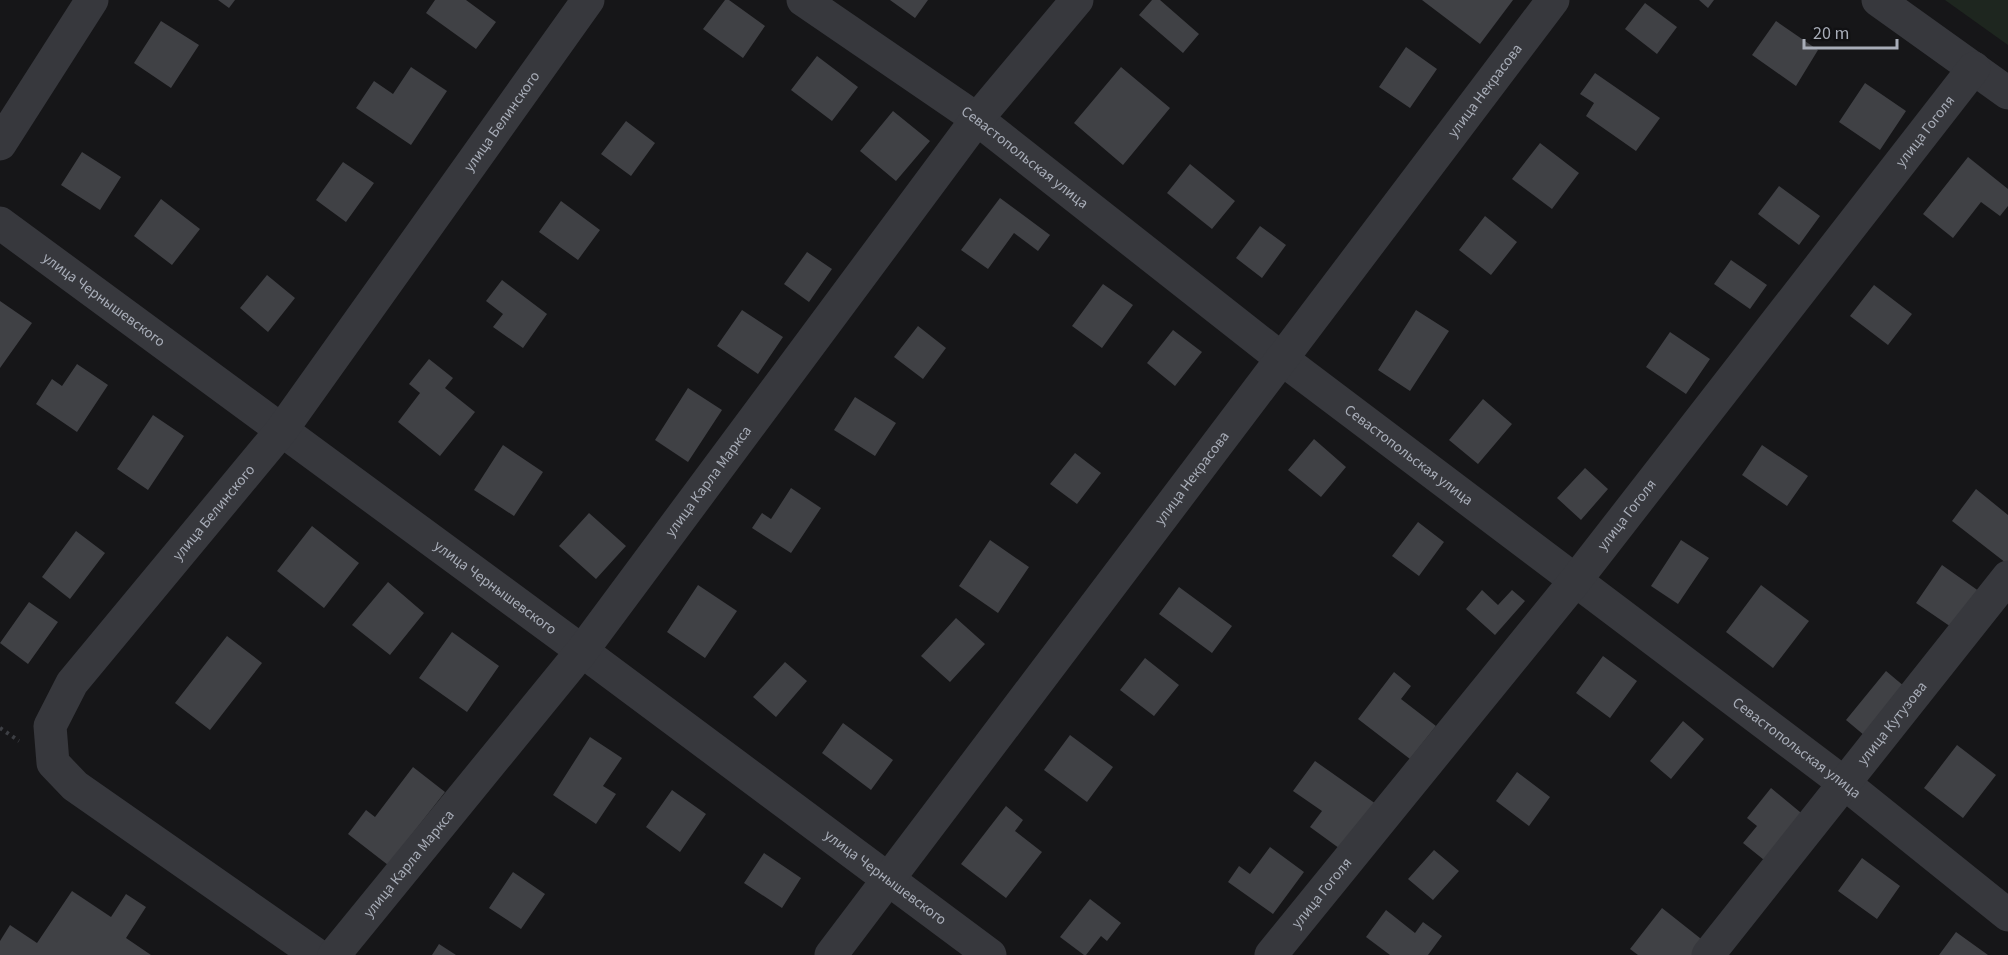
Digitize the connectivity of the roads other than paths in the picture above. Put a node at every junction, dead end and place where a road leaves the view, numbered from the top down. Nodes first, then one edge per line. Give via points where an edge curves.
1 (92, 0) edge
2 (588, 0) edge
3 (803, 0) edge
4 (1077, 0) edge
5 (1553, 0) edge
6 (1878, 0) edge
7 (1974, 68) junction
8 (2008, 93) edge
9 (977, 119) junction
10 (0, 144) edge
11 (0, 223) edge
12 (1282, 359) junction
13 (281, 431) junction
14 (2008, 577) edge
15 (1575, 581) junction
16 (582, 651) junction
17 (1844, 783) junction
18 (888, 881) junction
19 (2008, 915) edge
20 (317, 955) edge
21 (334, 955) edge
22 (831, 955) edge
23 (990, 955) edge
24 (1270, 955) edge
25 (1708, 955) edge

1 - 10 street
2 - 13 street, улица Белинского
3 - 9 street, Севастопольская улица
4 - 9 street, улица Карла Маркса
5 - 12 street, улица Некрасова
6 - 7 street
7 - 8 street
7 - 15 street, улица Гоголя
9 - 12 street, Севастопольская улица
9 - 16 street, улица Карла Маркса
11 - 13 street, улица Чернышевского
12 - 15 street, Севастопольская улица
12 - 18 street, улица Некрасова
13 - 16 street, улица Чернышевского
13 - 20 street, улица Белинского via 72,683 50,726 50,735 52,763 75,786
14 - 17 street, улица Кутузова
15 - 17 street, Севастопольская улица
15 - 24 street, улица Гоголя
16 - 18 street, улица Чернышевского
16 - 21 street, улица Карла Маркса
17 - 19 street, Севастопольская улица
17 - 25 street, улица Кутузова
18 - 22 street, улица Некрасова
18 - 23 street, улица Чернышевского

